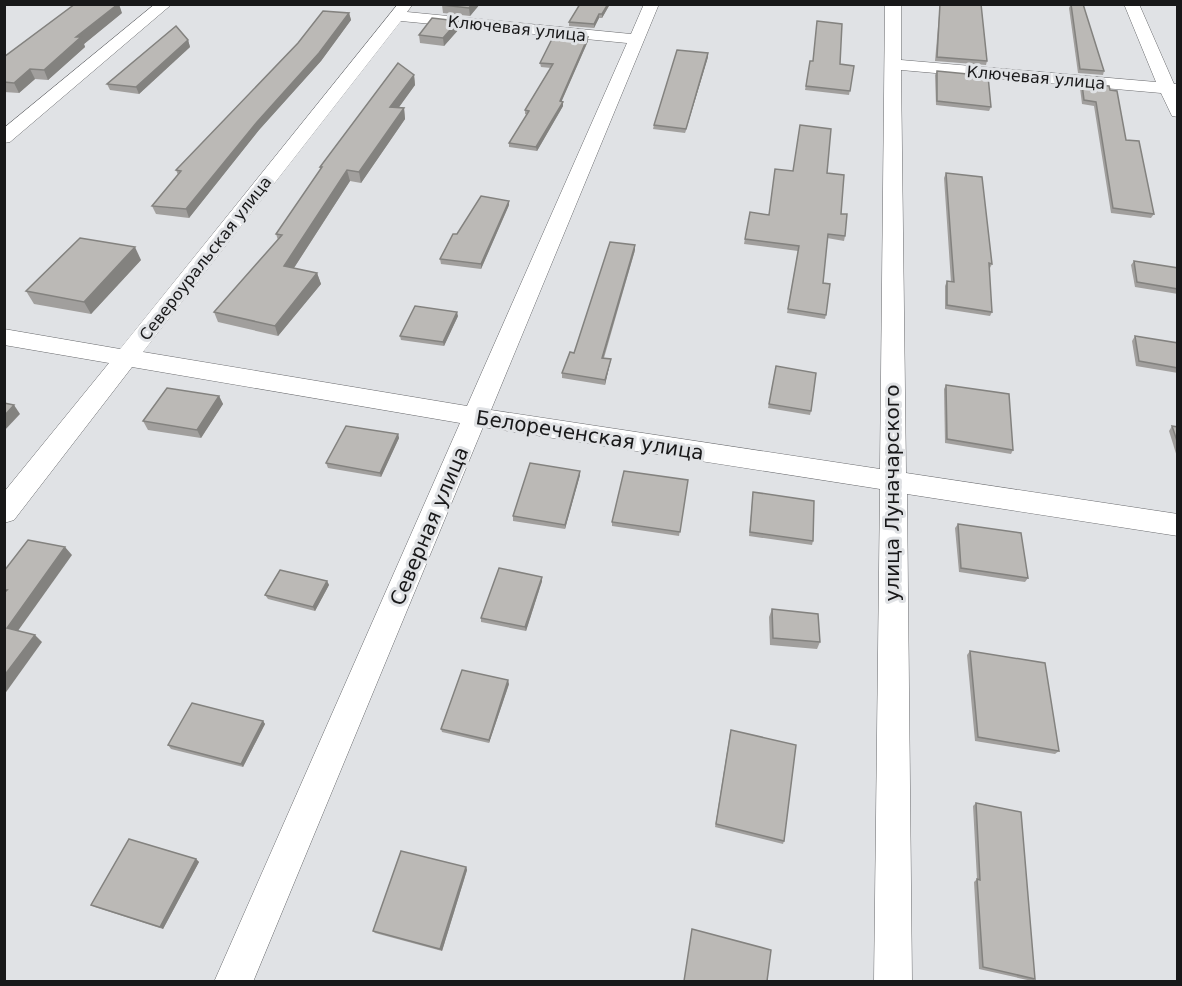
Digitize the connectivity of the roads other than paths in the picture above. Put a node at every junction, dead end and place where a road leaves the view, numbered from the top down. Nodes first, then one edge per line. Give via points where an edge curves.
1 (165, 4) edge
2 (652, 4) edge
3 (893, 4) edge
4 (1131, 4) edge
5 (401, 10) edge
6 (638, 39) junction
7 (894, 64) junction
8 (1173, 89) edge
9 (1178, 112) edge
10 (4, 138) edge
11 (4, 337) edge
12 (126, 358) junction
13 (476, 417) junction
14 (891, 483) junction
15 (4, 512) edge
16 (1178, 525) edge
17 (233, 981) edge
18 (893, 981) edge

1 - 10 street
2 - 6 street, Северная улица
3 - 7 street, улица Луначарского
4 - 8 street
5 - 6 street, Ключевая улица
5 - 12 street, Североуральская улица
6 - 13 street, Северная улица
7 - 8 street, Ключевая улица
7 - 14 street, улица Луначарского
8 - 9 street
11 - 12 street, Белореченская улица
12 - 13 street, Белореченская улица
12 - 15 street, Североуральская улица
13 - 14 street, Белореченская улица
13 - 17 street, Северная улица
14 - 16 street, Белореченская улица
14 - 18 street, улица Луначарского

